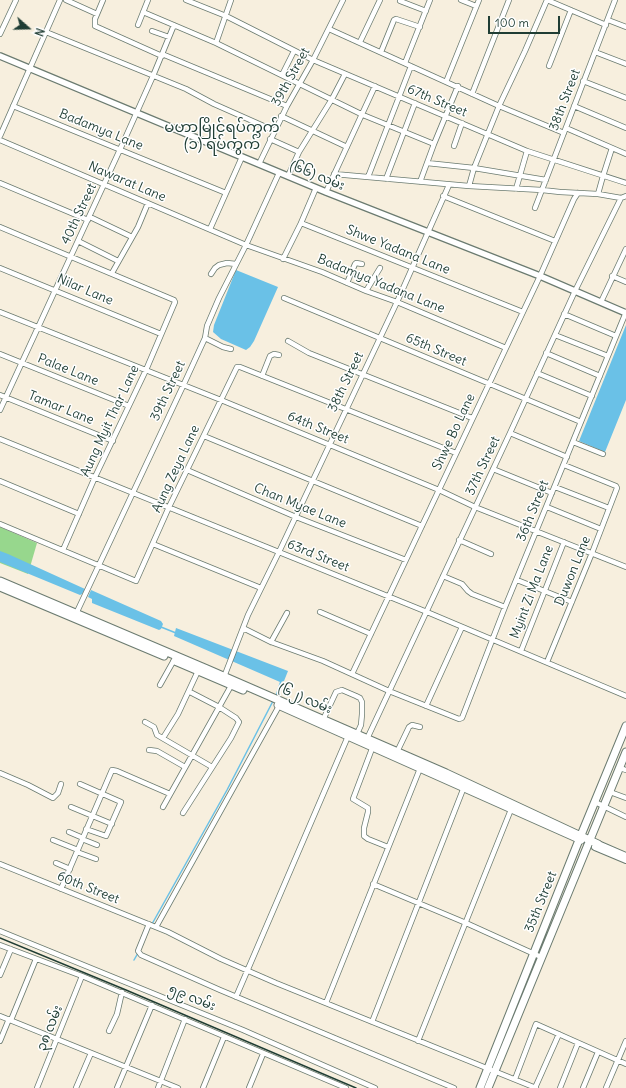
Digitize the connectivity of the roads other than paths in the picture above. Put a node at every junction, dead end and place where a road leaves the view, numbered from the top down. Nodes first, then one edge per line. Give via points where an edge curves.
1 (16, 0) edge
2 (60, 0) edge
3 (66, 0) edge
4 (103, 0) edge
5 (148, 0) edge
6 (186, 0) edge
7 (231, 0) edge
8 (343, 0) edge
9 (380, 0) edge
10 (430, 0) edge
11 (461, 0) edge
12 (479, 0) edge
13 (509, 0) edge
14 (547, 0) edge
15 (615, 0) edge
16 (400, 1) edge
17 (476, 6) junction
18 (571, 10) junction
19 (426, 11) junction
20 (143, 12) junction
21 (97, 14) junction
22 (226, 16) junction
23 (608, 20) junction
24 (138, 25) dead end
25 (174, 25) junction
26 (606, 25) junction
27 (420, 27) junction
28 (626, 27) edge
29 (329, 29) junction
30 (152, 31) dead end
31 (46, 32) junction
32 (0, 34) edge
33 (169, 37) junction
34 (360, 42) junction
35 (216, 43) junction
36 (294, 51) junction
37 (381, 52) junction
38 (595, 52) junction
39 (162, 55) junction
40 (0, 56) edge
41 (313, 60) junction
42 (405, 63) junction
43 (626, 64) edge
44 (411, 66) junction
45 (548, 66) dead end
46 (30, 69) junction
47 (346, 74) junction
48 (282, 75) junction
49 (153, 76) junction
50 (583, 81) junction
51 (446, 82) junction
52 (300, 84) junction
53 (375, 86) junction
54 (458, 86) junction
55 (472, 94) junction
56 (399, 97) junction
57 (626, 98) edge
58 (332, 99) junction
59 (415, 103) junction
60 (13, 106) junction
61 (287, 106) junction
62 (499, 106) junction
63 (574, 106) junction
64 (136, 114) junction
65 (363, 115) junction
66 (281, 116) junction
67 (445, 116) junction
68 (462, 123) junction
69 (388, 125) junction
70 (626, 128) edge
71 (565, 130) junction
72 (275, 131) junction
73 (312, 131) junction
74 (404, 132) junction
75 (487, 133) junction
76 (0, 136) edge
77 (270, 139) junction
78 (0, 140) edge
79 (434, 144) junction
80 (454, 146) dead end
81 (347, 147) junction
82 (612, 148) junction
83 (120, 150) junction
84 (527, 151) junction
85 (299, 152) junction
86 (626, 154) edge
87 (242, 157) junction
88 (553, 161) junction
89 (427, 163) junction
90 (259, 164) junction
91 (474, 168) junction
92 (279, 173) junction
93 (334, 174) junction
94 (520, 174) junction
95 (288, 176) junction
96 (603, 176) junction
97 (368, 177) junction
98 (386, 179) junction
99 (546, 180) junction
100 (420, 182) junction
101 (0, 183) edge
102 (626, 183) edge
103 (104, 184) junction
104 (449, 184) junction
105 (469, 186) junction
106 (316, 188) junction
107 (516, 189) junction
108 (542, 190) junction
109 (326, 192) junction
110 (226, 193) junction
111 (578, 193) junction
112 (598, 194) junction
113 (443, 196) junction
114 (623, 197) edge
115 (148, 203) junction
116 (535, 208) dead end
117 (89, 218) junction
118 (301, 223) junction
119 (0, 227) edge
120 (210, 229) junction
121 (428, 232) junction
122 (132, 237) junction
123 (78, 241) junction
124 (555, 241) junction
125 (246, 245) junction
126 (626, 248) edge
127 (71, 256) junction
128 (624, 258) edge
129 (283, 259) junction
130 (118, 261) junction
131 (236, 264) junction
132 (362, 264) dead end
133 (413, 267) junction
134 (0, 268) edge
135 (380, 268) dead end
136 (112, 273) junction
137 (211, 274) dead end
138 (540, 276) junction
139 (612, 276) junction
140 (347, 282) junction
141 (626, 282) edge
142 (56, 290) junction
143 (366, 291) junction
144 (575, 291) junction
145 (284, 298) dead end
146 (397, 302) junction
147 (601, 302) junction
148 (0, 312) edge
149 (523, 312) junction
150 (626, 312) edge
151 (564, 314) junction
152 (38, 327) junction
153 (161, 334) junction
154 (555, 334) junction
155 (616, 336) junction
156 (205, 338) junction
157 (379, 338) junction
158 (288, 341) dead end
159 (231, 348) dead end
160 (506, 348) junction
161 (546, 353) junction
162 (0, 354) edge
163 (279, 355) dead end
164 (608, 356) junction
165 (22, 363) junction
166 (146, 370) junction
167 (537, 373) junction
168 (362, 375) junction
169 (262, 376) junction
170 (600, 376) junction
171 (489, 384) junction
172 (183, 386) junction
173 (0, 395) edge
174 (592, 396) junction
175 (6, 398) junction
176 (526, 398) junction
177 (221, 400) junction
178 (129, 406) junction
179 (345, 409) junction
180 (0, 410) edge
181 (472, 418) junction
182 (581, 422) junction
183 (510, 433) junction
184 (204, 436) junction
185 (0, 439) edge
186 (113, 441) junction
187 (573, 442) junction
188 (329, 445) junction
189 (456, 453) junction
190 (604, 454) dead end
191 (567, 457) junction
192 (564, 465) junction
193 (493, 469) junction
194 (187, 470) junction
195 (95, 477) junction
196 (0, 481) edge
197 (312, 481) junction
198 (555, 487) junction
199 (439, 490) junction
200 (133, 493) junction
201 (552, 493) junction
202 (169, 507) junction
203 (475, 507) junction
204 (547, 507) junction
205 (609, 508) junction
206 (79, 514) junction
207 (296, 517) junction
208 (0, 524) edge
209 (422, 526) junction
210 (601, 528) junction
211 (537, 531) junction
212 (459, 540) junction
213 (564, 542) junction
214 (153, 544) junction
215 (63, 550) junction
216 (279, 552) junction
217 (491, 554) dead end
218 (592, 554) junction
219 (406, 560) junction
220 (99, 565) junction
221 (626, 567) edge
222 (443, 576) junction
223 (517, 580) junction
224 (0, 581) edge
225 (0, 587) edge
226 (261, 588) junction
227 (545, 591) junction
228 (389, 597) junction
229 (572, 602) junction
230 (505, 607) junction
231 (320, 612) dead end
232 (426, 612) junction
233 (287, 613) dead end
234 (75, 615) junction
235 (462, 627) junction
236 (242, 628) junction
237 (371, 634) junction
238 (493, 640) junction
239 (271, 642) junction
240 (521, 651) junction
241 (174, 660) junction
242 (547, 662) junction
243 (198, 671) junction
244 (352, 674) junction
245 (224, 677) junction
246 (232, 683) junction
247 (160, 685) dead end
248 (389, 691) junction
249 (190, 692) junction
250 (626, 696) edge
251 (275, 702) junction
252 (426, 706) junction
253 (219, 707) junction
254 (323, 720) junction
255 (145, 722) dead end
256 (420, 727) dead end
257 (625, 728) edge
258 (352, 736) junction
259 (163, 738) junction
260 (366, 742) junction
261 (374, 745) junction
262 (149, 750) dead end
263 (397, 752) junction
264 (626, 752) edge
265 (192, 755) junction
266 (421, 766) junction
267 (185, 767) junction
268 (212, 767) junction
269 (623, 769) edge
270 (0, 773) edge
271 (61, 784) dead end
272 (80, 784) dead end
273 (465, 785) junction
274 (610, 792) junction
275 (101, 794) junction
276 (170, 794) junction
277 (626, 798) edge
278 (595, 802) junction
279 (512, 806) junction
280 (603, 806) junction
281 (71, 807) dead end
282 (163, 807) dead end
283 (183, 813) dead end
284 (92, 816) junction
285 (626, 817) edge
286 (112, 824) junction
287 (86, 829) junction
288 (69, 832) dead end
289 (580, 838) junction
290 (82, 839) junction
291 (53, 840) dead end
292 (589, 842) junction
293 (97, 845) dead end
294 (597, 846) junction
295 (388, 847) junction
296 (77, 851) junction
297 (626, 856) edge
298 (96, 859) dead end
299 (626, 860) edge
300 (56, 863) dead end
301 (0, 864) edge
302 (70, 869) junction
303 (373, 884) junction
304 (61, 889) junction
305 (419, 903) junction
306 (466, 923) junction
307 (152, 926) junction
308 (0, 930) edge
309 (0, 945) edge
310 (11, 950) junction
311 (533, 954) junction
312 (541, 957) junction
313 (36, 959) junction
314 (247, 969) junction
315 (0, 975) edge
316 (82, 976) junction
317 (122, 992) junction
318 (236, 997) junction
319 (326, 1003) junction
320 (152, 1005) junction
321 (0, 1016) edge
322 (185, 1019) junction
323 (10, 1020) junction
324 (372, 1022) junction
325 (109, 1031) dead end
326 (559, 1034) junction
327 (224, 1037) junction
328 (57, 1039) junction
329 (0, 1041) edge
330 (418, 1041) junction
331 (626, 1041) edge
332 (578, 1043) junction
333 (598, 1052) junction
334 (91, 1053) junction
335 (263, 1054) junction
336 (618, 1060) junction
337 (626, 1064) edge
338 (125, 1066) junction
339 (491, 1070) junction
340 (515, 1079) junction
341 (160, 1081) junction
342 (37, 1088) edge
343 (76, 1088) edge
344 (117, 1088) edge
345 (158, 1088) edge
346 (178, 1088) edge
347 (203, 1088) edge
348 (249, 1088) edge
349 (346, 1088) edge
350 (375, 1088) edge
351 (454, 1088) edge
352 (480, 1088) edge
353 (488, 1088) edge
354 (536, 1088) edge
355 (560, 1088) edge
356 (583, 1088) edge
357 (606, 1088) edge

1 - 32 street
2 - 31 street
3 - 21 street
4 - 21 street
5 - 20 street
6 - 22 street, 67th Street
7 - 22 street
8 - 29 street, 39th Street
9 - 34 street
10 - 19 street
11 - 17 street
12 - 17 street
13 - 55 street
14 - 18 street
14 - 62 street
15 - 23 street, 38th Street
16 - 19 street
17 - 51 street
18 - 26 street
18 - 45 street
19 - 27 street
20 - 24 street
20 - 25 street
21 - 39 street via 95,26
22 - 35 street
22 - 36 street, 67th Street
23 - 26 street, 38th Street
23 - 28 street
25 - 33 street, 40th Street
25 - 35 street
26 - 38 street, 38th Street
27 - 37 street via 394,20
27 - 42 street
29 - 34 street
29 - 41 street, 39th Street
30 - 33 street
31 - 46 street
31 - 49 street
33 - 39 street, 40th Street
34 - 37 street
35 - 48 street
36 - 41 street, 67th Street
36 - 48 street
37 - 42 street
38 - 43 street
38 - 50 street, 38th Street
39 - 49 street, 40th Street
39 - 61 street
40 - 46 street, (၆၆) လမ်း
41 - 47 street, 67th Street
41 - 52 street, 39th Street
42 - 44 street
44 - 51 street
44 - 56 street
46 - 60 street
46 - 64 street, (၆၆) လမ်း
47 - 53 street, 67th Street
47 - 58 street
48 - 52 street
49 - 64 street, 40th Street
49 - 72 street via 196,93 214,104
50 - 57 street
50 - 63 street, 38th Street
51 - 54 street
52 - 58 street
52 - 61 street, 39th Street
53 - 56 street, 67th Street
53 - 65 street
54 - 55 street
54 - 67 street
55 - 62 street
56 - 59 street, 67th Street
56 - 69 street
58 - 65 street
58 - 73 street
59 - 67 street, 67th Street
59 - 74 street
60 - 76 street
60 - 83 street, Badamya Lane
61 - 66 street, 39th Street
62 - 71 street
62 - 75 street
63 - 70 street
63 - 71 street, 38th Street
64 - 83 street, 40th Street
64 - 87 street, (၆၆) လမ်း
65 - 69 street
65 - 81 street
66 - 72 street, 39th Street
66 - 73 street
67 - 68 street, 67th Street
67 - 79 street
68 - 75 street, 67th Street
68 - 80 street
69 - 74 street
69 - 97 street
71 - 82 street
71 - 88 street, 38th Street
72 - 77 street, 39th Street
73 - 81 street
73 - 85 street
74 - 79 street
74 - 98 street
75 - 84 street, 67th Street
75 - 91 street
77 - 85 street
77 - 90 street, 39th Street
78 - 103 street, Nawarat Lane
79 - 89 street
81 - 93 street
82 - 86 street
82 - 96 street
83 - 103 street, 40th Street
83 - 110 street, Badamya Lane
84 - 88 street, 67th Street
84 - 94 street
85 - 95 street
87 - 90 street, (၆၆) လမ်း
87 - 110 street
88 - 96 street, 67th Street
88 - 99 street, 38th Street
89 - 91 street
89 - 100 street
90 - 92 street, (၆၆) လမ်း
91 - 94 street
91 - 105 street
92 - 95 street, (၆၆) လမ်း
92 - 125 street, 39th Street
93 - 97 street
93 - 109 street
94 - 99 street
94 - 107 street
95 - 106 street, (၆၆) လမ်း
96 - 102 street, 67th Street
96 - 112 street
97 - 98 street
98 - 100 street
99 - 108 street, 38th Street
100 - 104 street
101 - 117 street
103 - 115 street, Nawarat Lane
103 - 117 street, 40th Street
104 - 105 street
104 - 113 street, 38th Street
105 - 107 street
106 - 109 street, (၆၆) လမ်း
106 - 118 street
107 - 108 street
108 - 111 street
108 - 116 street, 38th Street
109 - 121 street, (၆၆) လမ်း
110 - 120 street
111 - 112 street
111 - 124 street, Shwe Bo Lane
112 - 114 street
113 - 121 street, 38th Street
113 - 124 street
114 - 144 street, 37th Street
115 - 120 street, Nawarat Lane
115 - 122 street
117 - 122 street
117 - 123 street, 40th Street
118 - 129 street
118 - 133 street, Shwe Yadana Lane
119 - 127 street
120 - 125 street, Nawarat Lane
121 - 133 street, 38th Street
121 - 138 street, (၆၆) လမ်း
122 - 130 street
123 - 127 street, 40th Street
123 - 130 street
124 - 138 street, Shwe Bo Lane
125 - 129 street, Badamya Yadana Lane
125 - 131 street, 39th Street
126 - 128 street
127 - 136 street
127 - 142 street, 40th Street
128 - 139 street
129 - 140 street, Badamya Yadana Lane
130 - 136 street
131 - 137 street via 219,265
131 - 156 street, 39th Street via 207,326
132 - 140 street via 356,262
133 - 146 street, 38th Street
133 - 149 street, Shwe Yadana Lane
134 - 142 street, Nilar Lane
135 - 143 street
136 - 153 street, Aung Myit Thar Lane via 174,300
138 - 144 street, (၆၆) လမ်း
138 - 149 street, Shwe Bo Lane
139 - 141 street
139 - 147 street
140 - 143 street, Badamya Yadana Lane
142 - 152 street, 40th Street
142 - 153 street, Nilar Lane
143 - 146 street, Badamya Yadana Lane
144 - 147 street, (၆၆) လမ်း
144 - 151 street, 37th Street
145 - 157 street, 65th Street
146 - 157 street, 38th Street
146 - 160 street, Badamya Yadana Lane
147 - 150 street, (၆၆) လမ်း
148 - 152 street, 64th Street
149 - 160 street, Shwe Bo Lane
150 - 155 street, 36th Street
151 - 154 street, 37th Street
151 - 155 street
152 - 165 street, 40th Street
152 - 166 street, 64th Street
153 - 166 street, Aung Myit Thar Lane
154 - 161 street, 37th Street
154 - 164 street
155 - 164 street, 36th Street
156 - 159 street
156 - 172 street, 39th Street
157 - 168 street, 38th Street
157 - 171 street, 65th Street
158 - 168 street via 309,353
160 - 171 street, Shwe Bo Lane
161 - 167 street, 37th Street
161 - 170 street
162 - 165 street, Palae Lane
163 - 169 street via 270,356
164 - 170 street, 36th Street
165 - 175 street, 40th Street
165 - 178 street, Palae Lane
166 - 172 street, 64th Street
166 - 178 street, Aung Myit Thar Lane
167 - 174 street
167 - 176 street, 37th Street
168 - 179 street, 38th Street
168 - 181 street
169 - 177 street, Aung Zeya Lane via 237,367
169 - 179 street
170 - 174 street, 36th Street
171 - 176 street, 65th Street
171 - 181 street, Shwe Bo Lane
172 - 177 street, 64th Street
172 - 200 street, 39th Street
173 - 175 street, Tamar Lane
174 - 182 street, 36th Street
175 - 180 street, 40th Street
175 - 186 street, Tamar Lane
176 - 182 street, 65th Street
176 - 183 street, 37th Street
177 - 184 street, Aung Zeya Lane
177 - 188 street, 64th Street
178 - 186 street, Aung Myit Thar Lane
179 - 188 street, 38th Street
179 - 189 street
181 - 189 street, Shwe Bo Lane
182 - 187 street, 36th Street
183 - 191 street
183 - 193 street, 37th Street
184 - 194 street, Aung Zeya Lane
184 - 197 street
185 - 195 street, 63rd Street
186 - 195 street, Aung Myit Thar Lane
187 - 190 street
187 - 191 street, 36th Street
188 - 197 street, 38th Street
188 - 199 street, 64th Street
189 - 199 street, Shwe Bo Lane
191 - 192 street, 36th Street
192 - 198 street, 36th Street
192 - 205 street, Duwon Lane via 617,487
193 - 201 street
193 - 203 street, 37th Street
194 - 202 street, Aung Zeya Lane
194 - 207 street, Chan Myae Lane
195 - 200 street, 63rd Street
195 - 206 street, Aung Myit Thar Lane
196 - 206 street
197 - 207 street, 38th Street
197 - 209 street
198 - 201 street, 36th Street
198 - 205 street
199 - 203 street, 64th Street
199 - 209 street, Shwe Bo Lane
200 - 202 street, 63rd Street
200 - 220 street, 39th Street
201 - 204 street, 36th Street
202 - 214 street, Aung Zeya Lane
202 - 216 street, 63rd Street
203 - 211 street, 64th Street
203 - 212 street, 37th Street
204 - 210 street
204 - 211 street, 36th Street
205 - 210 street, Duwon Lane
206 - 215 street, Aung Myit Thar Lane
207 - 216 street, 38th Street
207 - 219 street, Chan Myae Lane
208 - 215 street
209 - 219 street, Shwe Bo Lane
210 - 218 street, Duwon Lane
211 - 213 street, 64th Street
211 - 223 street, 36th Street
212 - 217 street
212 - 222 street, 37th Street
213 - 218 street, 64th Street
213 - 227 street, Myint Zi Ma Lane
214 - 220 street, Aung Zeya Lane via 136,581
214 - 226 street
215 - 220 street
216 - 226 street, 38th Street
216 - 228 street, 63rd Street
218 - 221 street, 64th Street
218 - 229 street, Duwon Lane
219 - 228 street, Shwe Bo Lane
220 - 234 street, 39th Street
222 - 230 street via 462,584 472,594
222 - 232 street, 37th Street
223 - 227 street
223 - 230 street, 36th Street
224 - 234 main road, (၆၂) လမ်း
225 - 234 main road, (၆၂) လမ်း
226 - 236 street, 38th Street
227 - 229 street
227 - 240 street, Myint Zi Ma Lane
228 - 232 street, 63rd Street
228 - 237 street, Shwe Bo Lane
229 - 242 street, Duwon Lane
230 - 238 street, 36th Street
231 - 237 street
232 - 235 street, 63rd Street
232 - 248 street, 37th Street
233 - 239 street
234 - 241 main road, (၆၂) လမ်း
234 - 245 main road, (၆၂) လမ်း
235 - 238 street, 63rd Street
235 - 252 street
236 - 239 street
236 - 245 street, 38th Street
237 - 244 street, Shwe Bo Lane
238 - 240 street, 63rd Street
238 - 252 street, 36th Street via 461,719
239 - 244 street via 323,660
240 - 242 street, 63rd Street
241 - 243 main road, (၆၂) လမ်း
241 - 247 street
242 - 250 street, 63rd Street
243 - 246 main road, (၆၂) လမ်း
243 - 249 street
244 - 248 street
245 - 246 main road, (၆၂) လမ်း
246 - 251 main road, (၆၂) လမ်း
246 - 253 street
248 - 252 street
248 - 260 street, 37th Street
249 - 253 street
249 - 259 street
251 - 254 main road, (၆၂) လမ်း
251 - 258 main road, (၆၂) လမ်း
251 - 307 street
253 - 265 street
253 - 268 street via 239,722
254 - 258 main road, (၆၂) လမ်း
254 - 258 street via 336,692 342,690 353,694 360,698 362,720
255 - 259 street via 154,727 157,734
256 - 263 street via 409,727
257 - 278 main road, 35th Street
258 - 260 main road, (၆၂) လမ်း
258 - 314 street
259 - 265 street
260 - 261 main road, (၆၂) လမ်း
261 - 263 main road, (၆၂) လမ်း
261 - 266 main road, (၆၂) လမ်း
261 - 295 street via 352,802 368,808 364,836
262 - 267 street via 157,751
263 - 266 main road, (၆၂) လမ်း
264 - 269 main road, 35th Street
265 - 267 street
265 - 268 street
266 - 273 main road, (၆၂) လမ်း
266 - 295 street
267 - 276 street
268 - 283 street
269 - 274 main road, 35th Street
270 - 271 street via 53,798 58,794
272 - 275 street
273 - 279 main road, (၆၂) လမ်း
273 - 305 street
274 - 277 street
274 - 280 main road, 35th Street
275 - 276 street via 110,773 114,770
275 - 284 street
275 - 286 street via 121,802
276 - 282 street
278 - 280 street
278 - 289 main road, 35th Street
279 - 289 main road, (၆၂) လမ်း
279 - 306 street
280 - 285 street
280 - 292 main road, 35th Street
281 - 284 street
284 - 286 street
284 - 287 street
286 - 287 street via 106,836
287 - 290 street
288 - 290 street
289 - 292 main road, (၆၂) လမ်း
289 - 311 main road, 35th Street
290 - 293 street
290 - 296 street
291 - 296 street
292 - 294 main road, (၆၂) လမ်း
292 - 312 main road, 35th Street
294 - 297 main road
294 - 299 main road
295 - 303 street
296 - 298 street
296 - 302 street
300 - 302 street
301 - 304 street, 60th Street
302 - 304 street
303 - 305 street
303 - 319 street
304 - 307 street, 60th Street
305 - 306 street
305 - 324 street
306 - 311 street
306 - 330 street
307 - 314 street, 60th Street
307 - 318 street via 138,951 141,955
308 - 350 street, ၅၉ လမ်း via 243,1030
309 - 310 street
310 - 313 street
310 - 315 street
311 - 312 street
311 - 339 main road, 35th Street
312 - 339 main road, 35th Street
313 - 316 street
313 - 323 street
314 - 318 street
314 - 319 street, 60th Street
316 - 317 street
316 - 328 street, ၃၈ လမ်း
317 - 320 street
317 - 325 street
318 - 351 street
319 - 324 street, 60th Street
320 - 322 street
320 - 338 street
321 - 323 street
322 - 327 street
322 - 341 street
323 - 328 street
323 - 329 street
324 - 330 street, 60th Street
326 - 332 street
326 - 340 street via 536,1024
326 - 354 street
327 - 335 street
327 - 347 street
328 - 334 street
328 - 342 street, ၃၈ လမ်း
330 - 339 street, 60th Street
331 - 336 street
332 - 333 street
332 - 355 street
333 - 336 street
333 - 356 street
334 - 338 street
334 - 343 street
335 - 348 street
335 - 349 street
336 - 337 street
336 - 357 street
338 - 341 street
338 - 344 street
339 - 340 street, 60th Street
339 - 352 main road, 35th Street
339 - 353 main road, 35th Street
340 - 354 street, 60th Street
341 - 345 street
341 - 346 street

